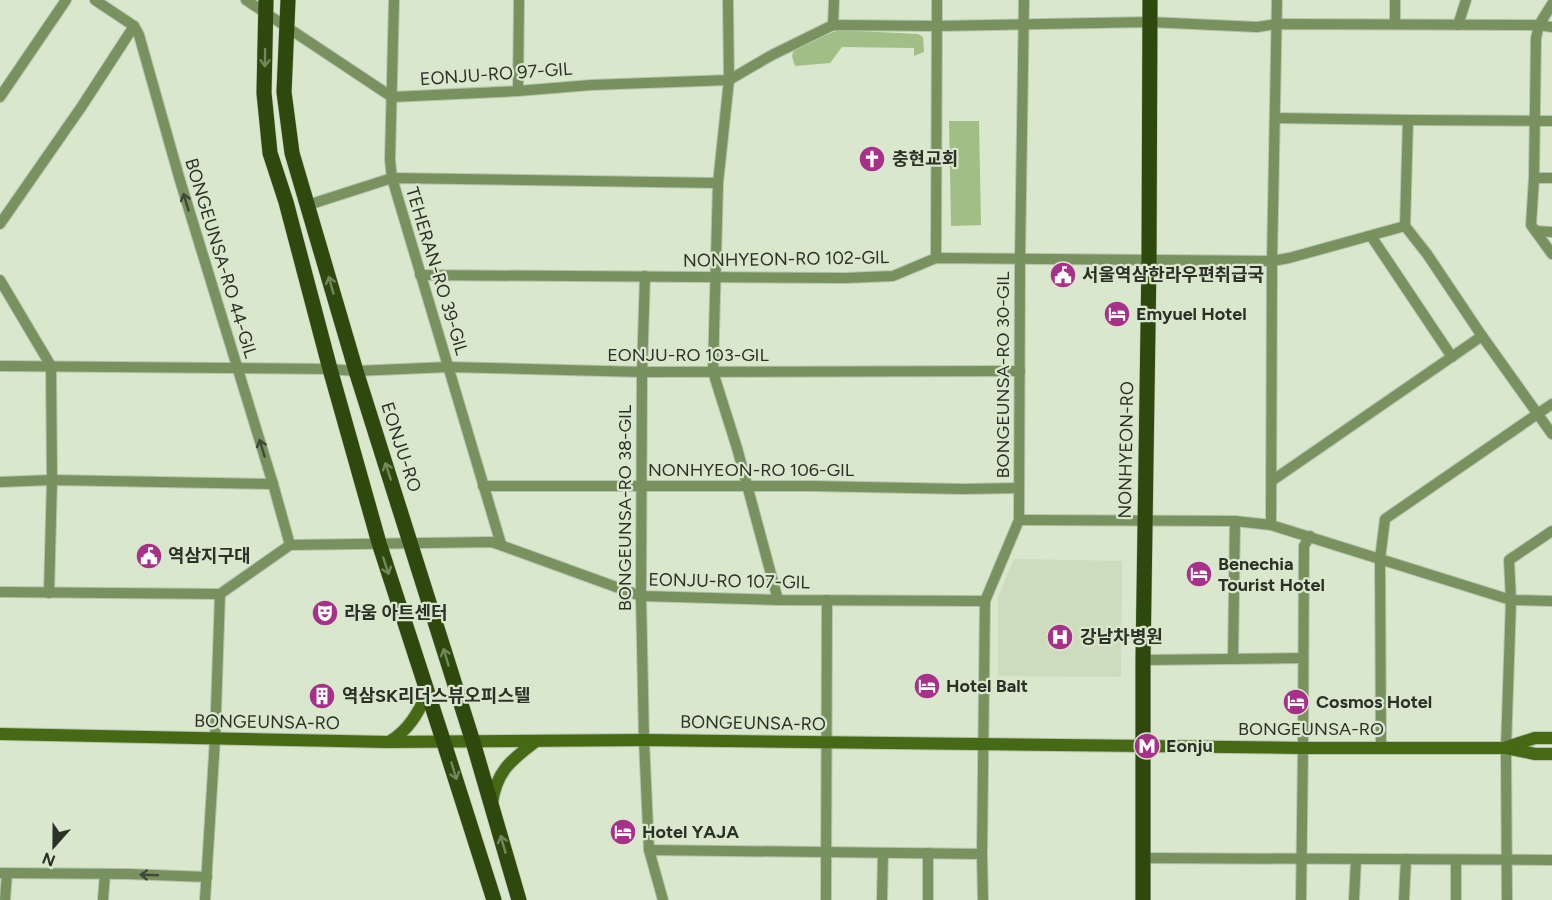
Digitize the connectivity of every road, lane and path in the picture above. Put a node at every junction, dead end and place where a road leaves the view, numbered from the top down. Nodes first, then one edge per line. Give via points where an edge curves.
1 (66, 0) edge
2 (95, 0) edge
3 (246, 0) edge
4 (288, 0) edge
5 (394, 0) edge
6 (519, 0) edge
7 (728, 0) edge
8 (834, 0) edge
9 (937, 0) edge
10 (1024, 0) edge
11 (1149, 0) edge
12 (1277, 0) edge
13 (1395, 0) edge
14 (1466, 0) edge
15 (1552, 4) edge
16 (266, 7) edge
17 (1149, 22) junction
18 (1024, 24) junction
19 (1277, 24) junction
20 (1395, 24) junction
21 (833, 25) junction
22 (1458, 25) junction
23 (1539, 25) junction
24 (134, 26) junction
25 (286, 26) junction
26 (938, 26) junction
27 (1552, 27) edge
28 (729, 80) junction
29 (518, 92) junction
30 (392, 97) junction
31 (0, 98) edge
32 (1275, 118) junction
33 (1408, 120) junction
34 (1535, 120) junction
35 (1552, 121) edge
36 (1534, 177) junction
37 (392, 178) junction
38 (1552, 178) edge
39 (717, 183) junction
40 (308, 205) junction
41 (0, 224) edge
42 (1405, 226) junction
43 (1536, 231) junction
44 (1552, 232) edge
45 (1371, 236) junction
46 (1552, 254) edge
47 (936, 258) junction
48 (1020, 260) junction
49 (1149, 261) junction
50 (1272, 261) junction
51 (420, 275) junction
52 (645, 276) junction
53 (716, 277) junction
54 (0, 280) edge
55 (1482, 336) junction
56 (1452, 357) junction
57 (0, 366) edge
58 (51, 366) junction
59 (448, 367) junction
60 (238, 368) junction
61 (330, 369) junction
62 (356, 371) junction
63 (1020, 371) junction
64 (642, 372) junction
65 (713, 372) junction
66 (1552, 405) edge
67 (1538, 414) junction
68 (1552, 434) edge
69 (52, 480) junction
70 (1273, 480) junction
71 (0, 482) edge
72 (273, 484) junction
73 (483, 486) junction
74 (641, 486) junction
75 (746, 486) junction
76 (1019, 488) junction
77 (1019, 520) junction
78 (1145, 521) junction
79 (1235, 521) junction
80 (1271, 525) junction
81 (1552, 531) edge
82 (1310, 536) junction
83 (379, 543) junction
84 (411, 543) junction
85 (501, 544) junction
86 (290, 545) junction
87 (1380, 560) junction
88 (0, 592) edge
89 (49, 593) junction
90 (220, 594) junction
91 (641, 596) junction
92 (778, 600) junction
93 (827, 600) junction
94 (1511, 600) junction
95 (985, 601) junction
96 (1552, 601) edge
97 (1303, 658) junction
98 (1233, 659) junction
99 (1143, 660) junction
100 (428, 692) junction
101 (0, 734) edge
102 (1552, 738) edge
103 (215, 739) junction
104 (644, 740) junction
105 (388, 742) junction
106 (444, 742) junction
107 (473, 742) junction
108 (535, 742) junction
109 (827, 742) junction
110 (984, 744) junction
111 (1144, 746) junction
112 (1381, 747) junction
113 (1304, 748) junction
114 (1506, 748) junction
115 (1552, 754) edge
116 (492, 807) junction
117 (650, 850) junction
118 (826, 852) junction
119 (883, 853) junction
120 (928, 853) junction
121 (982, 854) junction
122 (1142, 858) junction
123 (1301, 858) junction
124 (1406, 859) junction
125 (1356, 860) junction
126 (1456, 860) junction
127 (1507, 860) junction
128 (1552, 860) edge
129 (3, 873) edge
130 (105, 874) junction
131 (207, 878) junction
132 (5, 900) edge
133 (103, 900) edge
134 (206, 900) edge
135 (494, 900) edge
136 (519, 900) edge
137 (663, 900) edge
138 (826, 900) edge
139 (882, 900) edge
140 (928, 900) edge
141 (983, 900) edge
142 (1143, 900) edge
143 (1301, 900) edge
144 (1354, 900) edge
145 (1404, 900) edge
146 (1456, 900) edge
147 (1507, 900) edge

1 - 31 street
2 - 24 street
3 - 16 street
4 - 25 main road, EONJU-RO
5 - 30 street, TEHERAN-RO 39-GIL
6 - 29 street
7 - 28 street
8 - 21 street
9 - 26 street
10 - 18 street, BONGEUNSA-RO 30-GIL
11 - 17 main road, NONHYEON-RO
12 - 19 street
13 - 20 street
14 - 22 street
15 - 23 street
16 - 25 street
16 -> 61 main road via 264,93 270,153
17 - 18 street
17 - 19 street via 1257,27
17 - 49 main road, NONHYEON-RO
18 - 26 street
18 - 48 street, BONGEUNSA-RO 30-GIL
19 - 20 street
19 - 32 street
20 - 22 street
21 - 26 street
21 - 28 street
22 - 23 street
23 - 27 street
23 - 34 street
24 - 41 street
60 -> 24 street, BONGEUNSA-RO 44-GIL
25 - 30 street
25 - 40 main road, EONJU-RO via 284,92 292,153
26 - 47 street
28 - 29 street, EONJU-RO 97-GIL
28 - 39 street
29 - 30 street, EONJU-RO 97-GIL
30 - 37 street, TEHERAN-RO 39-GIL
32 - 33 street
32 - 50 street
33 - 34 street
33 - 42 street
34 - 35 street
34 - 36 street
36 - 38 street
36 - 43 street via 1531,225
37 - 39 street
37 - 40 street
37 - 51 street, TEHERAN-RO 39-GIL
39 - 53 street
62 -> 40 main road, EONJU-RO
42 - 45 street, NONHYEON-RO 102-GIL
42 - 55 street
43 - 44 street
43 - 46 street
45 - 50 street, NONHYEON-RO 102-GIL
45 - 56 street
47 - 48 street, NONHYEON-RO 102-GIL
47 - 53 street, NONHYEON-RO 102-GIL via 893,276
48 - 49 street, NONHYEON-RO 102-GIL
48 - 63 street, BONGEUNSA-RO 30-GIL
49 - 50 street, NONHYEON-RO 102-GIL
49 - 78 main road, NONHYEON-RO
50 - 70 street
51 - 52 street, NONHYEON-RO 102-GIL
51 - 59 street, TEHERAN-RO 39-GIL
52 - 53 street, NONHYEON-RO 102-GIL
52 - 64 street, BONGEUNSA-RO 38-GIL
53 - 65 street
54 - 58 street
55 - 56 street
55 - 67 street
56 - 70 street
57 - 58 street, EONJU-RO 103-GIL
58 - 60 street, EONJU-RO 103-GIL
58 - 69 street
59 - 62 street, EONJU-RO 103-GIL
59 - 64 street, EONJU-RO 103-GIL
59 - 73 street, TEHERAN-RO 39-GIL
60 - 61 street, EONJU-RO 103-GIL
72 -> 60 street, BONGEUNSA-RO 44-GIL
61 - 62 street, EONJU-RO 103-GIL
61 - 83 main road
84 -> 62 main road, EONJU-RO
63 - 65 street, EONJU-RO 103-GIL
63 - 76 street, BONGEUNSA-RO 30-GIL
64 - 65 street, EONJU-RO 103-GIL
64 - 74 street, BONGEUNSA-RO 38-GIL
65 - 75 street
66 - 67 street
67 - 68 street
67 - 87 street via 1385,519
69 - 71 street
69 - 72 street
69 - 89 street
70 - 80 street
72 - 86 street, BONGEUNSA-RO 44-GIL
73 - 74 street, NONHYEON-RO 106-GIL
73 - 85 street, TEHERAN-RO 39-GIL
74 - 75 street, NONHYEON-RO 106-GIL
74 - 91 street, BONGEUNSA-RO 38-GIL
75 - 76 street, NONHYEON-RO 106-GIL
75 - 92 street
76 - 77 street, BONGEUNSA-RO 30-GIL
77 - 78 street
77 - 95 street, BONGEUNSA-RO 30-GIL
78 - 79 street
78 - 99 main road, NONHYEON-RO
79 - 80 street
79 - 98 street
80 - 82 street
81 - 94 street via 1509,561
82 - 87 street
82 - 97 street via 1304,546
83 - 84 street, EONJU-RO 107-GIL
83 - 86 street, EONJU-RO 107-GIL
83 -> 100 main road
84 - 85 street, EONJU-RO 107-GIL
107 -> 84 main road, EONJU-RO
85 - 91 street, EONJU-RO 107-GIL
86 - 90 street
87 - 94 street
87 - 112 street
88 - 89 street
89 - 90 street
90 - 103 street
91 - 92 street, EONJU-RO 107-GIL
91 - 104 street, BONGEUNSA-RO 38-GIL
92 - 93 street, EONJU-RO 107-GIL
93 - 95 street, EONJU-RO 107-GIL
93 - 109 street
94 - 96 street
94 - 114 street
95 - 110 street, BONGEUNSA-RO 30-GIL
97 - 98 street
97 - 113 street
98 - 99 street
99 - 111 main road, NONHYEON-RO
100 - 105 main road via 411,724
100 - 106 main road
101 - 103 main road, BONGEUNSA-RO
102 - 114 main road, BONGEUNSA-RO via 1535,738
103 - 105 main road, BONGEUNSA-RO
103 - 131 street
104 - 108 main road, BONGEUNSA-RO
104 - 109 main road, BONGEUNSA-RO
104 - 117 street, BONGEUNSA-RO 38-GIL
105 - 106 main road, BONGEUNSA-RO
106 - 107 main road, BONGEUNSA-RO
106 -> 135 main road
107 - 108 main road, BONGEUNSA-RO
107 - 116 main road, EONJU-RO
108 - 116 main road via 503,771
109 - 110 main road, BONGEUNSA-RO
109 - 118 street
110 - 111 main road, BONGEUNSA-RO
110 - 121 street, BONGEUNSA-RO 30-GIL
111 - 113 main road, BONGEUNSA-RO
111 - 122 main road, NONHYEON-RO
112 - 113 main road, BONGEUNSA-RO
112 - 114 main road, BONGEUNSA-RO
113 - 123 street
114 - 115 main road, BONGEUNSA-RO
114 - 127 street
136 -> 116 main road, EONJU-RO
117 - 118 street
117 - 137 street, BONGEUNSA-RO 38-GIL
118 - 119 street
118 - 138 street
119 - 120 street
119 - 139 street
120 - 121 street
120 - 140 street
121 - 141 street, BONGEUNSA-RO 30-GIL
122 - 123 street
122 - 142 main road, NONHYEON-RO
123 - 125 street
123 - 143 street
124 - 125 street
124 - 126 street
124 - 145 street
125 - 144 street
126 - 127 street
126 - 146 street
127 - 128 street
127 - 147 street
129 - 130 street
129 - 132 street
131 -> 130 street
130 - 133 street
131 - 134 street

